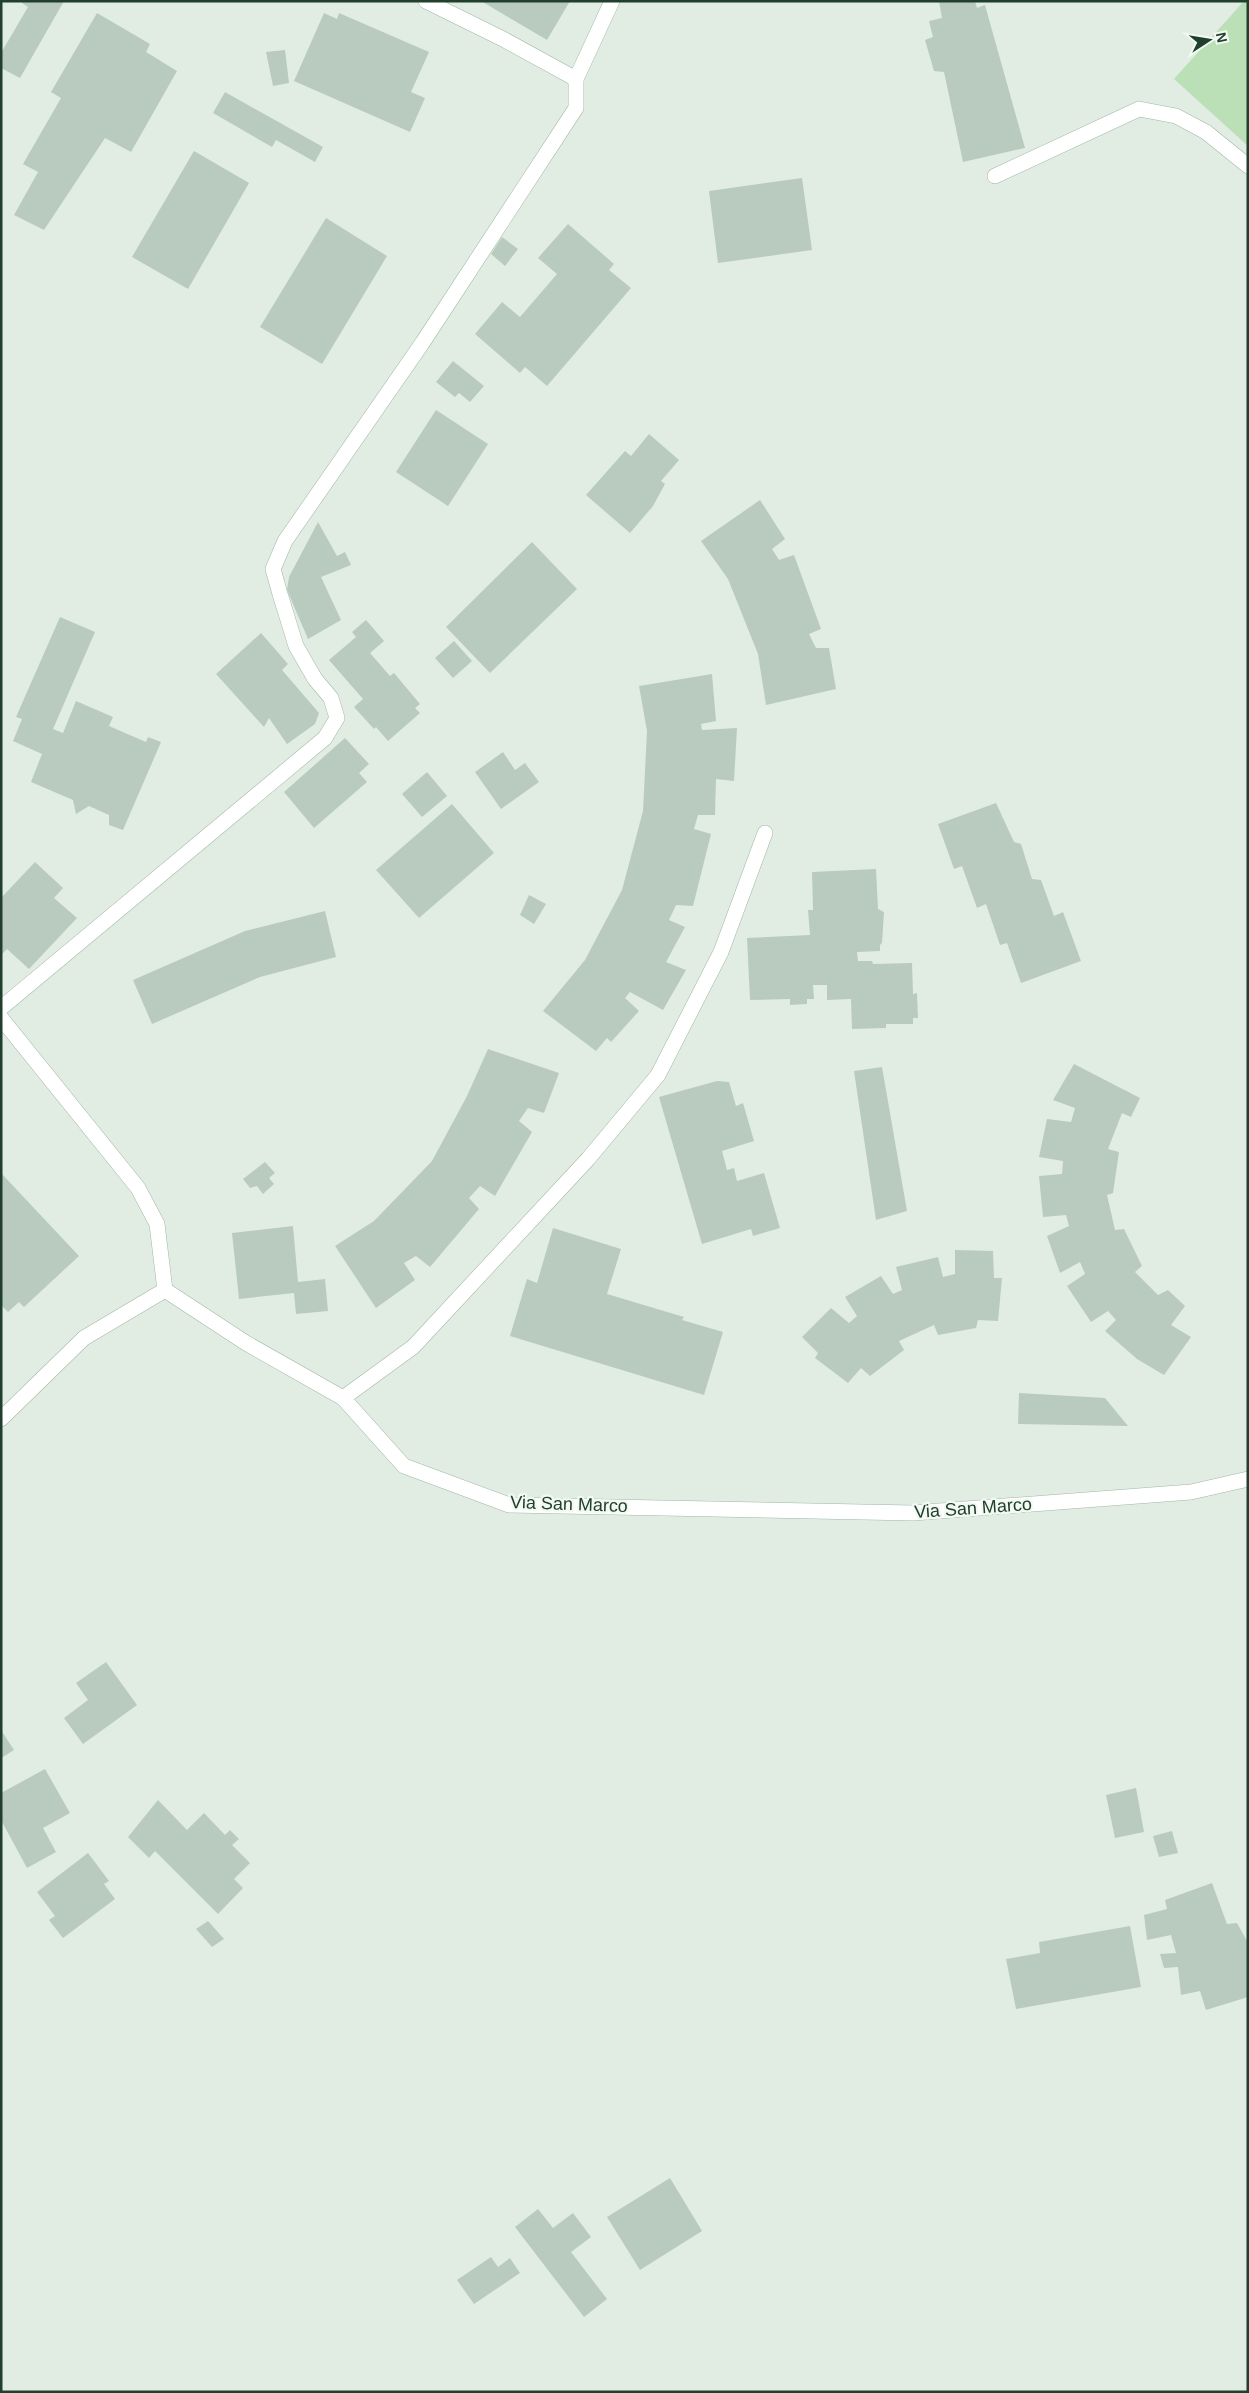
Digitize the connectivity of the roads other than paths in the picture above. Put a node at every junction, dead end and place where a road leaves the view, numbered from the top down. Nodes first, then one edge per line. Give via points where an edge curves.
1 (426, 1) edge
2 (612, 1) edge
3 (576, 79) junction
4 (1248, 166) edge
5 (995, 176) dead end
6 (764, 833) dead end
7 (1, 1008) edge
8 (1, 1018) edge
9 (165, 1290) junction
10 (343, 1398) junction
11 (1, 1419) edge
12 (1248, 1479) edge

1 - 3 street
2 - 3 street
3 - 7 street via 576,108 423,342 285,541 273,569 296,646 315,679 331,698 337,718 325,738
4 - 5 street via 1206,132 1176,116 1139,110
6 - 10 street via 721,952 658,1075 588,1159 414,1347
8 - 9 street via 138,1188 157,1224
9 - 10 street, Via San Marco via 246,1343
9 - 11 street via 84,1338
10 - 12 street, Via San Marco via 404,1466 509,1504 913,1513 1191,1492

